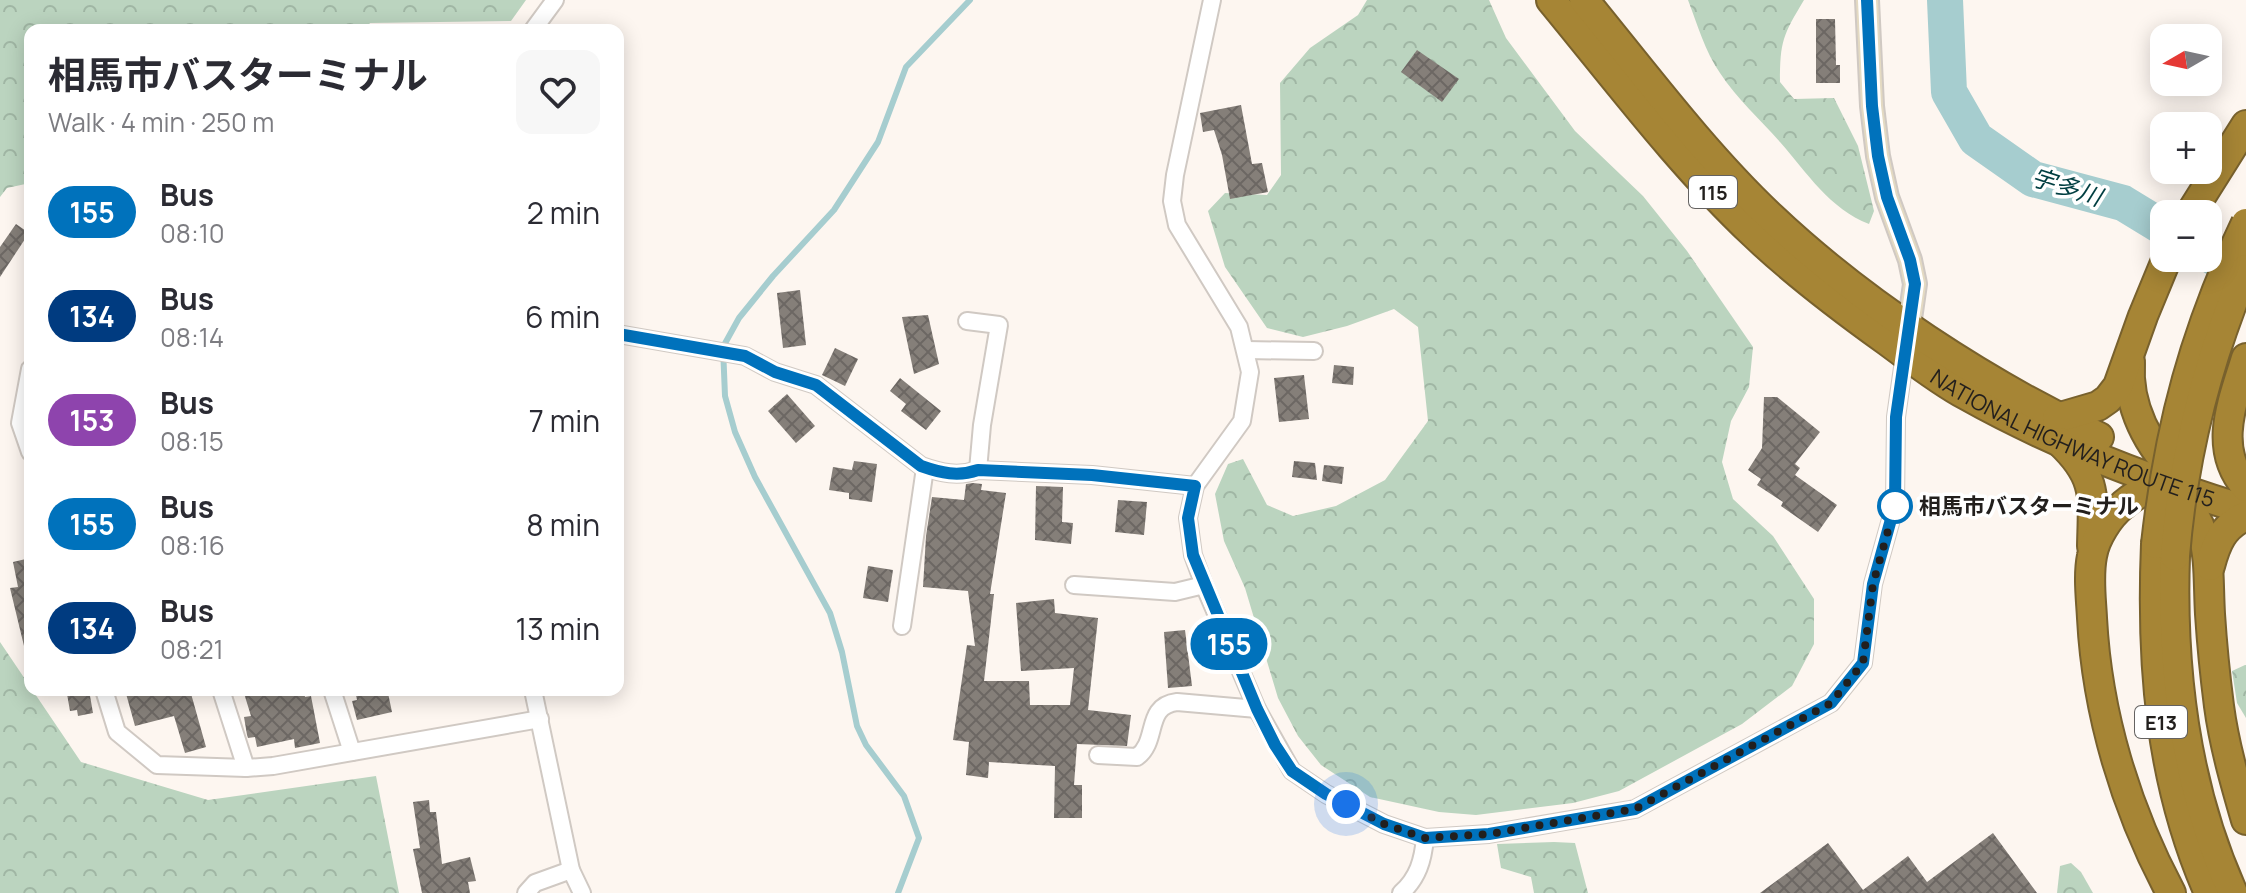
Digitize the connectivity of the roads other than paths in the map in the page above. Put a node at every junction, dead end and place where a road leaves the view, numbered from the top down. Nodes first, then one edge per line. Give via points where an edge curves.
1 (555, 0) edge
2 (1212, 0) edge
3 (1551, 0) edge
4 (1584, 0) edge
5 (1867, 0) edge
6 (537, 24) edge
7 (2246, 125) edge
8 (2199, 200) edge
9 (2246, 223) edge
10 (2246, 268) edge
11 (2161, 272) edge
12 (967, 321) dead end
13 (624, 335) edge
14 (1907, 340) junction
15 (2131, 349) junction
16 (1246, 350) junction
17 (1314, 351) dead end
18 (2246, 358) edge
19 (2234, 398) junction
20 (24, 401) edge
21 (2057, 428) junction
22 (24, 435) edge
23 (925, 468) junction
24 (978, 470) junction
25 (2168, 475) junction
26 (1195, 486) junction
27 (2246, 487) edge
28 (2246, 493) edge
29 (2246, 510) edge
30 (2246, 516) edge
31 (2166, 550) junction
32 (2092, 555) junction
33 (2210, 566) junction
34 (1074, 585) dead end
35 (1204, 585) junction
36 (902, 626) dead end
37 (106, 696) edge
38 (223, 696) edge
39 (334, 696) edge
40 (534, 696) edge
41 (1257, 709) junction
42 (540, 719) junction
43 (352, 752) junction
44 (1098, 755) dead end
45 (246, 768) junction
46 (2246, 820) edge
47 (1425, 838) junction
48 (571, 870) junction
49 (526, 893) edge
50 (582, 893) edge
51 (1401, 893) edge
52 (2171, 893) edge
53 (2209, 893) edge
54 (2233, 893) edge

1 - 6 street
2 - 16 street via 1172,201 1177,225 1239,327
3 - 14 highway, 115 via 1682,158 1754,234 1828,298
4 - 14 highway, 115 via 1770,217
5 - 14 street via 1878,156 1915,284
7 - 8 highway
9 - 31 highway, E13, bridge via 2187,374 2164,477
10 - 31 highway, E13, bridge via 2196,417
11 - 15 highway
12 - 24 street via 999,325
13 - 23 street via 745,356 816,385
14 - 21 highway, NATIONAL HIGHWAY ROUTE 115 / 115 via 1964,395
14 - 47 street via 1896,417 1895,505 1873,584 1863,663 1831,703 1635,809 1489,834
15 - 21 highway via 2108,399
15 - 25 highway via 2136,410
16 - 17 street
16 - 26 street via 1250,372 1242,421
18 - 19 highway
19 - 25 highway via 2213,437
19 - 27 highway via 2227,444
20 - 22 street
21 - 25 highway, NATIONAL HIGHWAY ROUTE 115 / 115
21 - 32 highway via 2088,480
23 - 24 street via 963,475
23 - 36 street
24 - 26 street
25 - 28 highway, NATIONAL HIGHWAY ROUTE 115 / 115
25 - 29 highway, NATIONAL HIGHWAY ROUTE 115 / 115
25 - 32 highway via 2118,509
25 - 33 highway via 2202,530
26 - 35 street via 1188,518
30 - 33 highway via 2221,535
31 - 53 highway, E13 via 2154,622 2161,720 2179,813
31 - 54 highway, E13 via 2186,745 2204,820
32 - 52 highway via 2093,640 2108,730 2122,780
33 - 46 highway via 2219,710
34 - 35 street via 1175,592
35 - 41 street
37 - 45 street via 117,732 157,765
38 - 45 street
39 - 43 street
40 - 42 street
41 - 44 street via 1167,703 1156,712 1147,750 1137,757
41 - 47 street via 1292,771 1384,824
42 - 43 street
42 - 48 street
43 - 45 street
47 - 51 street via 1424,859
48 - 49 street via 535,883
48 - 50 street

